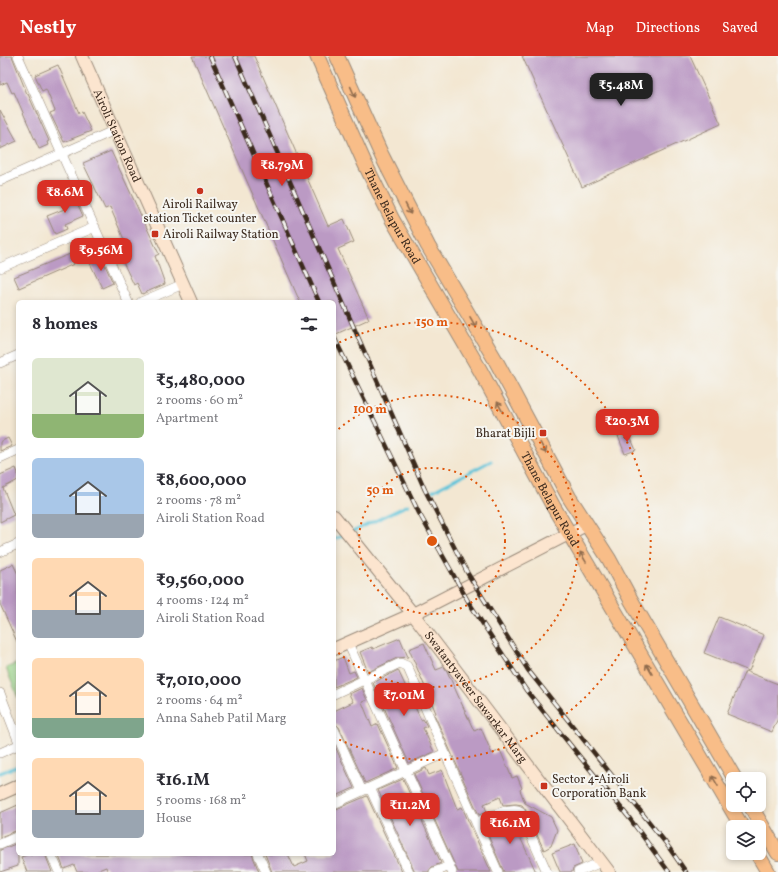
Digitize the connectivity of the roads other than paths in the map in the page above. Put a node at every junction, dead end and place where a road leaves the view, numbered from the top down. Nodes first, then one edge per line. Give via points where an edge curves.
1 (18, 56) edge
2 (82, 56) edge
3 (317, 56) edge
4 (337, 56) edge
5 (115, 130) junction
6 (62, 154) junction
7 (0, 181) edge
8 (95, 227) junction
9 (0, 268) edge
10 (183, 284) junction
11 (127, 300) edge
12 (146, 300) edge
13 (190, 300) edge
14 (16, 356) edge
15 (0, 363) edge
16 (16, 451) edge
17 (0, 458) edge
18 (337, 520) edge
19 (586, 525) junction
20 (569, 533) junction
21 (16, 545) edge
22 (0, 552) edge
23 (413, 614) junction
24 (348, 643) junction
25 (336, 648) edge
26 (364, 680) junction
27 (0, 693) edge
28 (336, 693) edge
29 (336, 733) edge
30 (16, 735) edge
31 (16, 746) edge
32 (0, 753) edge
33 (444, 753) junction
34 (406, 770) junction
35 (731, 772) edge
36 (16, 787) edge
37 (366, 789) junction
38 (0, 794) edge
39 (336, 803) edge
40 (754, 812) edge
41 (738, 820) edge
42 (476, 823) junction
43 (16, 837) edge
44 (0, 844) edge
45 (778, 853) edge
46 (52, 856) edge
47 (259, 856) edge
48 (761, 860) edge
49 (601, 862) junction
50 (451, 869) edge
51 (59, 872) edge
52 (266, 872) edge
53 (409, 872) edge
54 (434, 872) edge
55 (498, 872) edge
56 (547, 872) edge
57 (578, 872) edge
58 (609, 872) edge
59 (768, 872) edge

1 - 6 street
2 - 5 main road, Airoli Station Road
20 -> 3 main road, Thane Belapur Road via 480,370 392,219
4 -> 19 main road, Thane Belapur Road via 408,210 496,361
5 - 6 street
5 - 10 main road, Airoli Station Road
6 - 7 street
6 - 8 street
8 - 9 street
8 - 11 street
10 - 12 street
10 - 13 main road, Airoli Station Road
14 - 15 street
16 - 17 street
18 - 23 main road, Swatantyaveer Sawarkar Marg
19 - 20 main road
19 - 35 main road, Thane Belapur Road via 609,559
20 - 23 main road
41 -> 20 main road, Thane Belapur Road
21 - 22 street
23 - 24 main road
23 - 49 main road, Swatantyaveer Sawarkar Marg
24 - 25 main road
24 - 26 street
26 - 28 street
26 - 33 street via 400,663 407,666
26 - 34 street
27 - 30 street
29 - 37 street
31 - 32 street
33 - 34 street
33 - 42 street
34 - 37 street
34 - 50 street
36 - 38 main road
37 - 39 street
37 - 53 street
40 - 45 main road
42 - 55 street
42 - 56 street via 509,809 520,811
43 - 44 street
46 - 51 street
47 - 52 street
48 - 59 main road
49 - 57 street
49 - 58 main road, Swatantyaveer Sawarkar Marg
50 - 54 street

